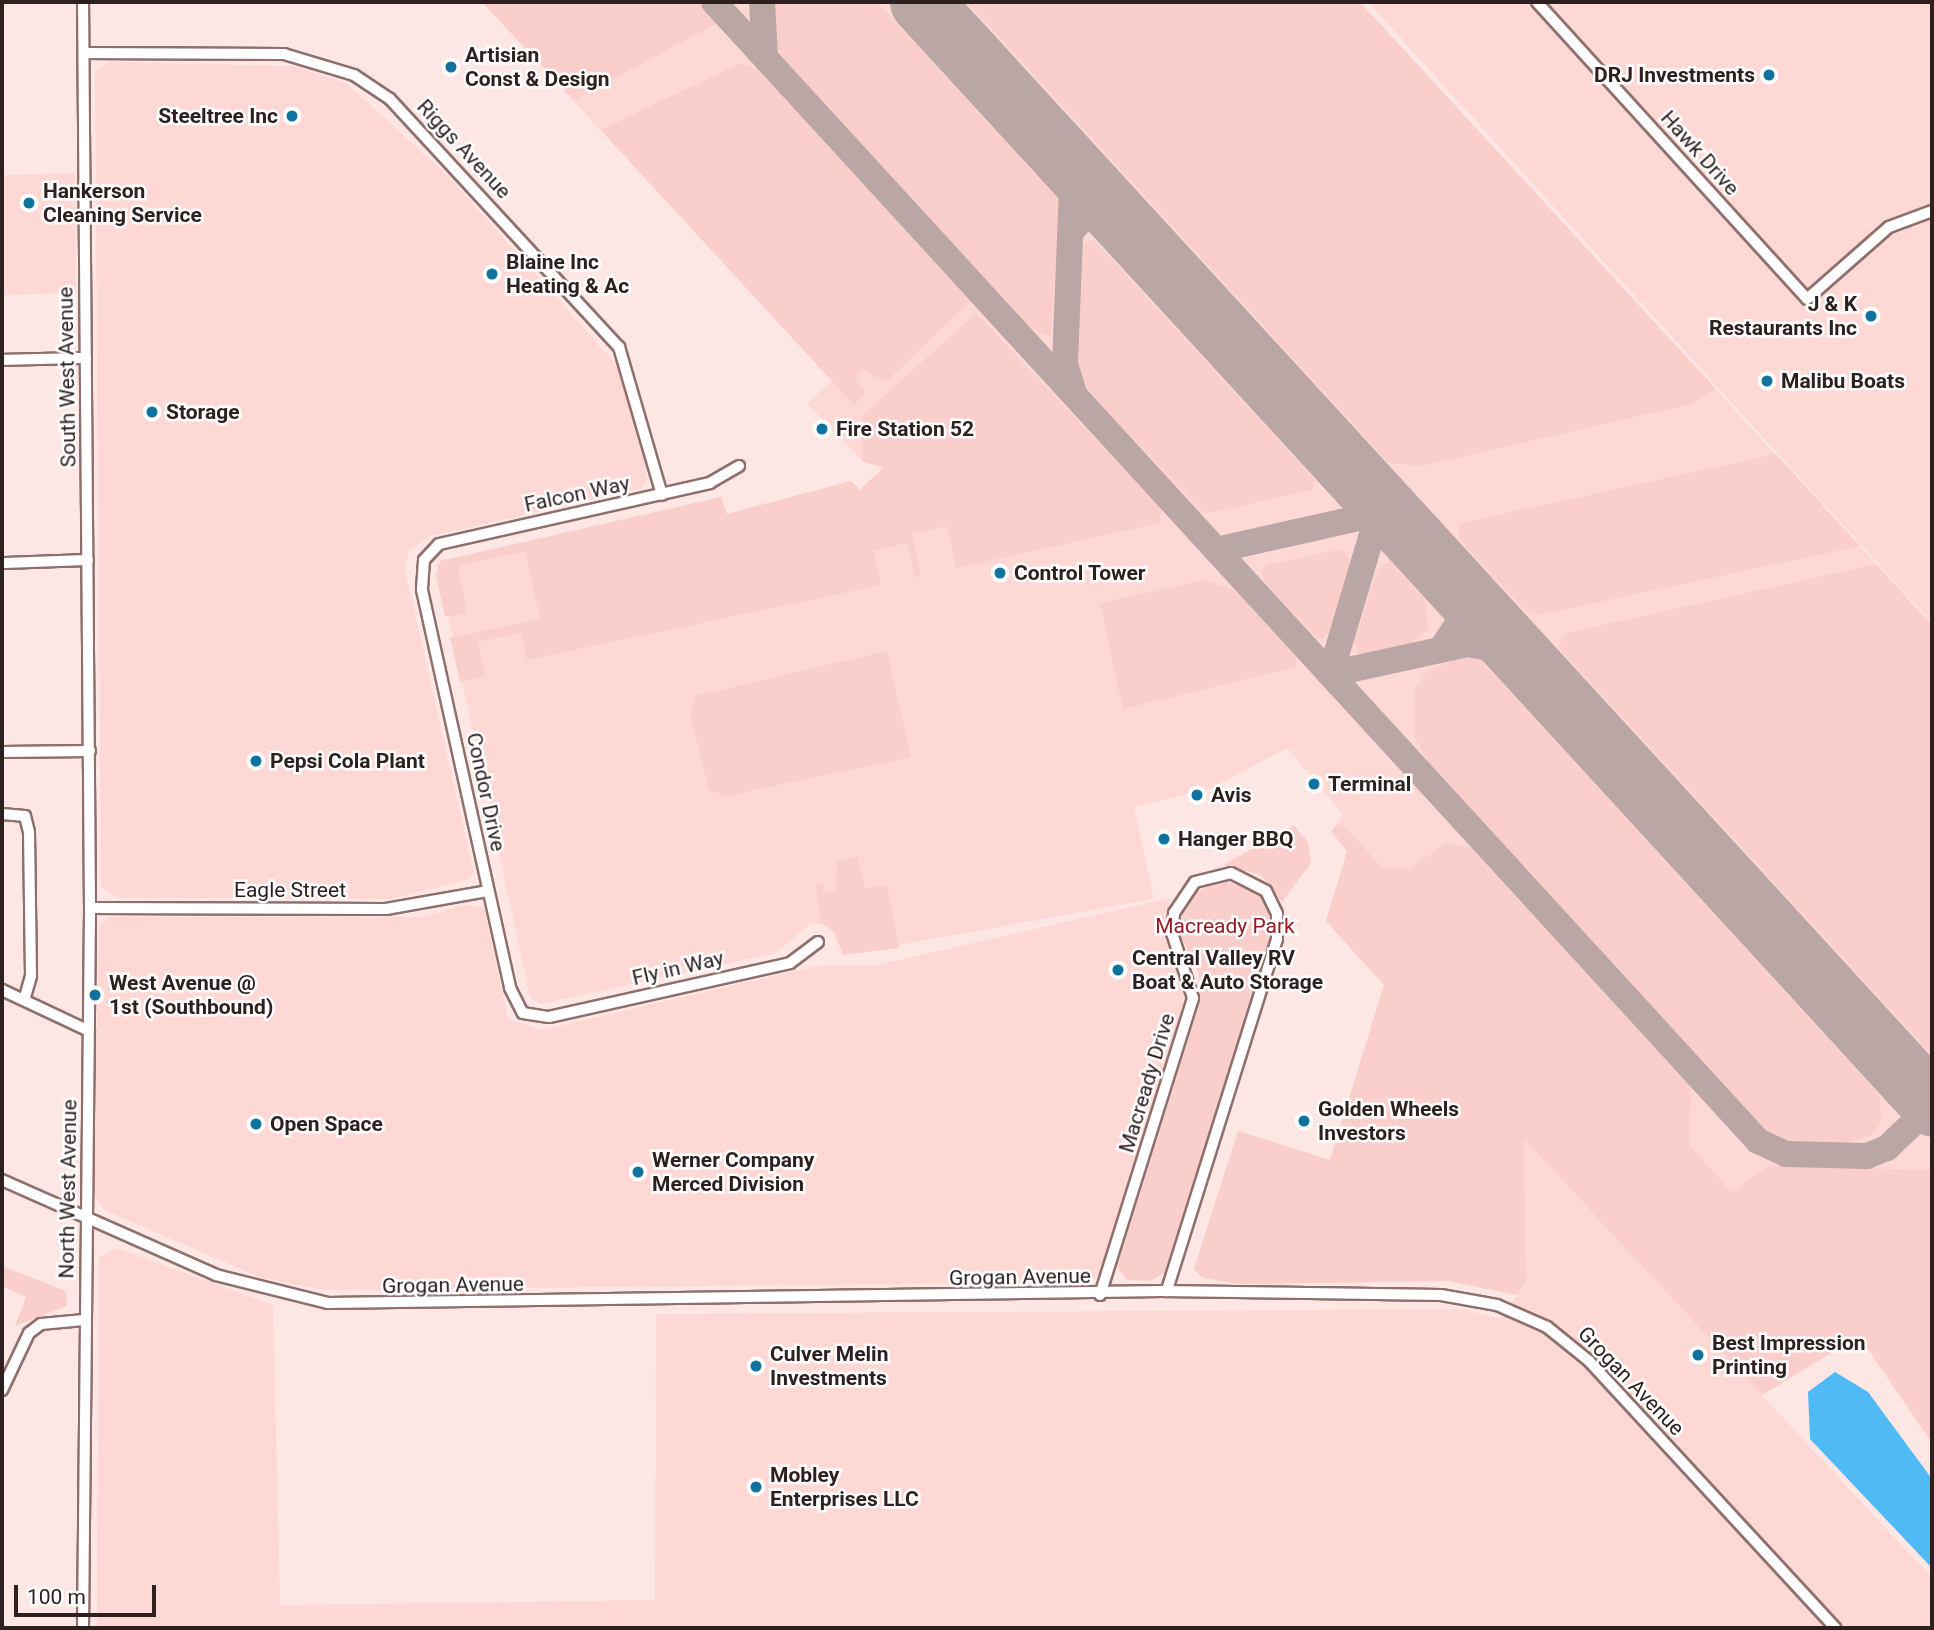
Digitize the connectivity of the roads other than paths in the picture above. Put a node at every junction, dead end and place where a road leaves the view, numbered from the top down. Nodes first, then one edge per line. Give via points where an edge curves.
1 (83, 2) edge
2 (1537, 2) edge
3 (84, 53) junction
4 (1932, 211) edge
5 (86, 358) junction
6 (2, 360) edge
7 (740, 466) dead end
8 (662, 495) junction
9 (424, 560) joint
10 (88, 561) junction
11 (2, 563) edge
12 (90, 751) junction
13 (2, 752) edge
14 (2, 814) edge
15 (488, 891) junction
16 (90, 908) junction
17 (818, 942) dead end
18 (2, 990) edge
19 (24, 1000) junction
20 (539, 1018) joint
21 (89, 1031) junction
22 (2, 1180) edge
23 (87, 1217) junction
24 (1167, 1291) junction
25 (1100, 1295) junction
26 (85, 1320) junction
27 (6, 1371) edge
28 (2, 1390) edge
29 (83, 1628) edge
30 (1835, 1628) edge

1 - 3 street, South West Avenue
2 - 4 street, Hawk Drive via 1808,299 1889,227
3 - 5 street, South West Avenue
3 - 8 street, Riggs Avenue via 284,54 354,75 390,99 619,347
5 - 6 street
5 - 10 street, South West Avenue
7 - 8 street, Falcon Way via 710,483
8 - 9 street, Falcon Way via 439,544
9 - 15 street, Condor Drive via 422,590
10 - 11 street
10 - 12 street, South West Avenue
12 - 13 street
12 - 16 street, North West Avenue
14 - 19 street via 25,816 29,832 31,976
15 - 16 street, Eagle Street via 386,909
15 - 20 street, Condor Drive via 514,1003
16 - 21 street, North West Avenue
17 - 20 street, Fly in Way via 790,963
18 - 19 street
19 - 21 street
21 - 23 street, North West Avenue
22 - 23 street, Grogan Avenue
23 - 25 street, Grogan Avenue via 216,1275 328,1303
23 - 26 street, North West Avenue
24 - 25 street, Grogan Avenue
24 - 25 street, Macready Drive via 1277,939 1277,914 1266,891 1231,873 1195,882 1174,913 1172,933 1193,998
24 - 30 street, Grogan Avenue via 1441,1295 1533,1319 1589,1361
26 - 27 street via 41,1324 29,1333
26 - 29 street, North West Avenue
27 - 28 street

